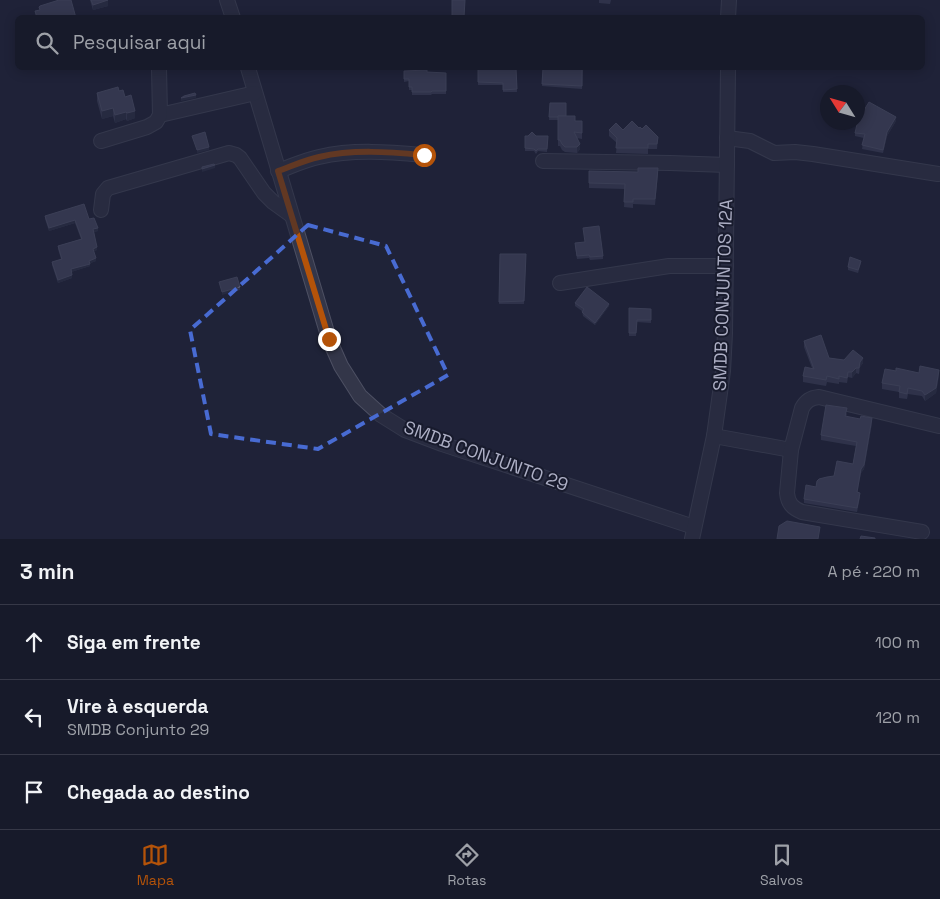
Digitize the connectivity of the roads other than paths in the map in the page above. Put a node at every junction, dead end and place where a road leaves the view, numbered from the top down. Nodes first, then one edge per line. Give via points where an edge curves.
1 (228, 0) edge
2 (728, 0) edge
3 (232, 15) edge
4 (728, 15) edge
5 (159, 70) edge
6 (249, 70) edge
7 (728, 70) edge
8 (255, 93) junction
9 (160, 115) junction
10 (728, 138) junction
11 (101, 141) dead end
12 (424, 155) dead end
13 (543, 161) dead end
14 (727, 165) junction
15 (278, 171) junction
16 (939, 174) edge
17 (101, 210) dead end
18 (291, 215) junction
19 (726, 266) junction
20 (560, 282) dead end
21 (939, 426) edge
22 (714, 436) junction
23 (791, 450) junction
24 (922, 532) dead end
25 (693, 533) edge

1 - 3 street
2 - 4 street
5 - 9 street
6 - 8 street, SMDB CONJUNTO 29
7 - 10 street, SMDB CONJUNTOS 12A
8 - 9 street
8 - 15 street, SMDB CONJUNTO 29
9 - 11 street via 148,127
10 - 14 street, SMDB CONJUNTOS 12A
10 - 16 street via 750,141 774,153 813,154
12 - 15 street via 347,152 318,157
13 - 14 street
14 - 19 street, SMDB CONJUNTOS 12A
15 - 18 street, SMDB CONJUNTO 29
17 - 18 street via 103,194 108,188 229,153 240,158 264,193
18 - 25 street, SMDB CONJUNTO 29 via 329,339 341,366 360,396 381,415 406,430 442,444
19 - 20 street via 669,266
19 - 22 street, SMDB CONJUNTOS 12A via 723,371
21 - 23 street via 819,397 811,398 802,408
22 - 23 street
22 - 25 street, SMDB CONJUNTOS 12A
23 - 24 street via 787,493 790,505 795,509

